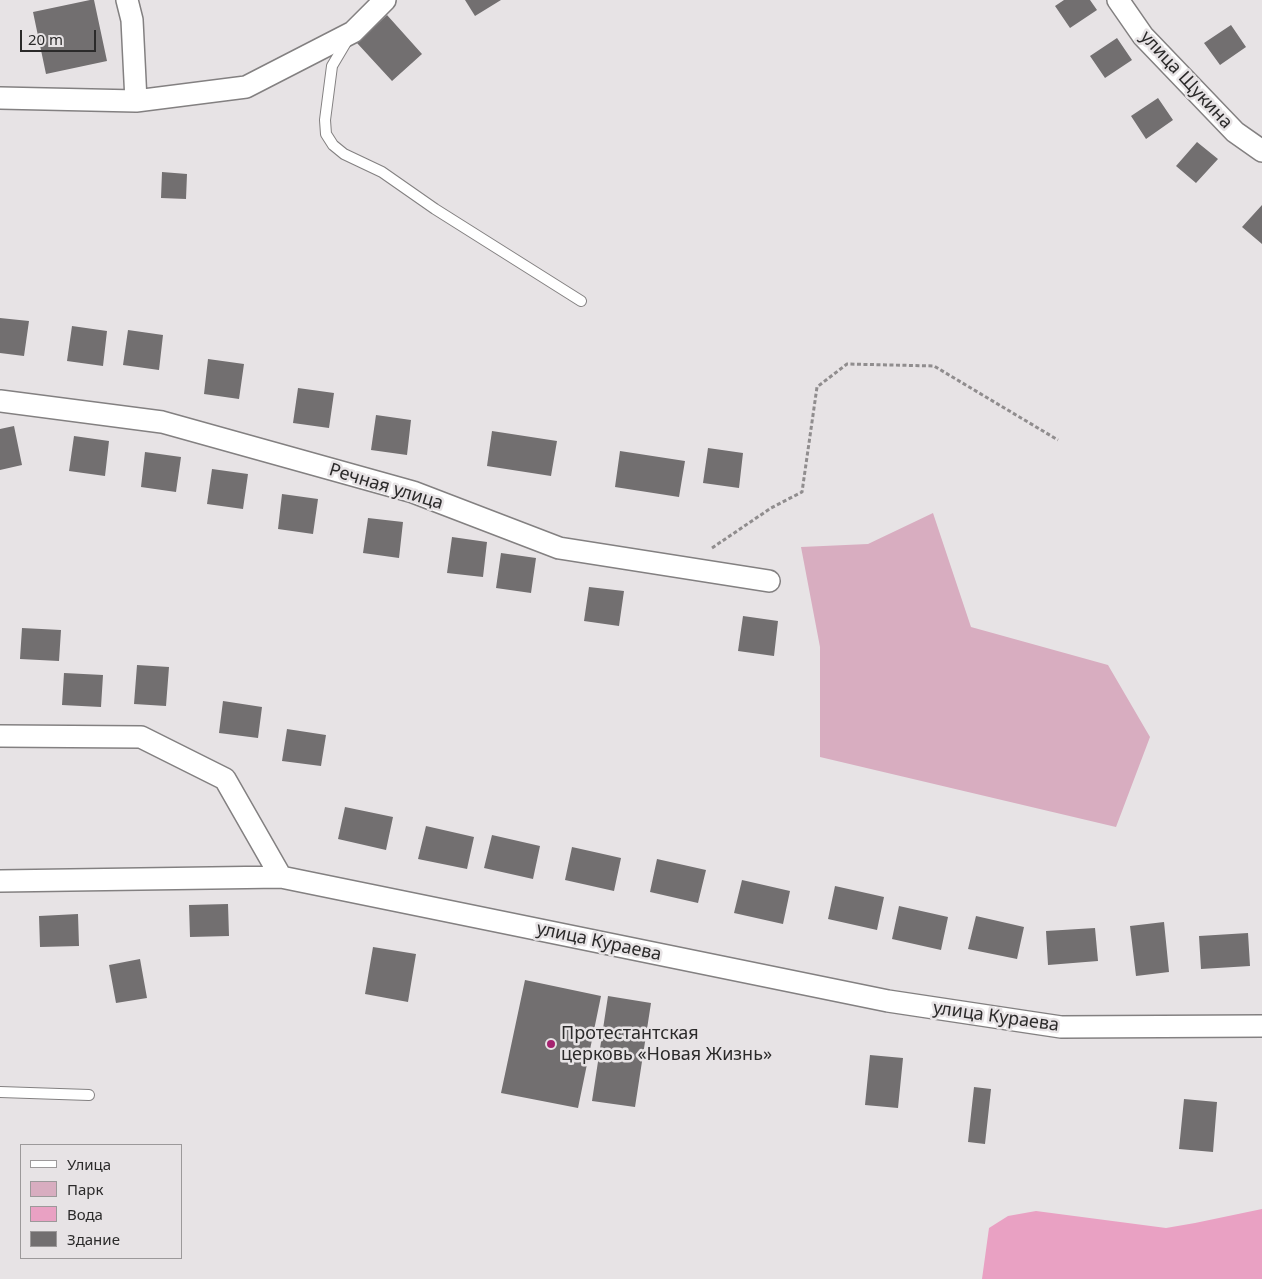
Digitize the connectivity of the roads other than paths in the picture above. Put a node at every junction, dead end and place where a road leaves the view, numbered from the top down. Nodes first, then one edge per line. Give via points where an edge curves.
1 (127, 0) edge
2 (385, 0) edge
3 (1118, 0) edge
4 (353, 32) junction
5 (0, 98) edge
6 (136, 101) junction
7 (1262, 151) edge
8 (581, 301) dead end
9 (0, 401) edge
10 (769, 581) dead end
11 (0, 736) edge
12 (281, 877) junction
13 (0, 881) edge
14 (1262, 1026) edge
15 (0, 1092) edge
16 (89, 1095) dead end

1 - 6 street via 132,20
2 - 4 street
3 - 7 street, улица Щукина via 1149,43 1235,132
4 - 6 street via 246,88
4 - 8 lane via 332,66 325,120 326,134 333,145 344,154 382,172
5 - 6 street
9 - 10 street, Речная улица via 162,422 412,492 559,548
11 - 12 street via 141,737 225,779
12 - 13 street, улица Кураева
12 - 14 street, улица Кураева via 888,1001 1061,1027
15 - 16 lane

